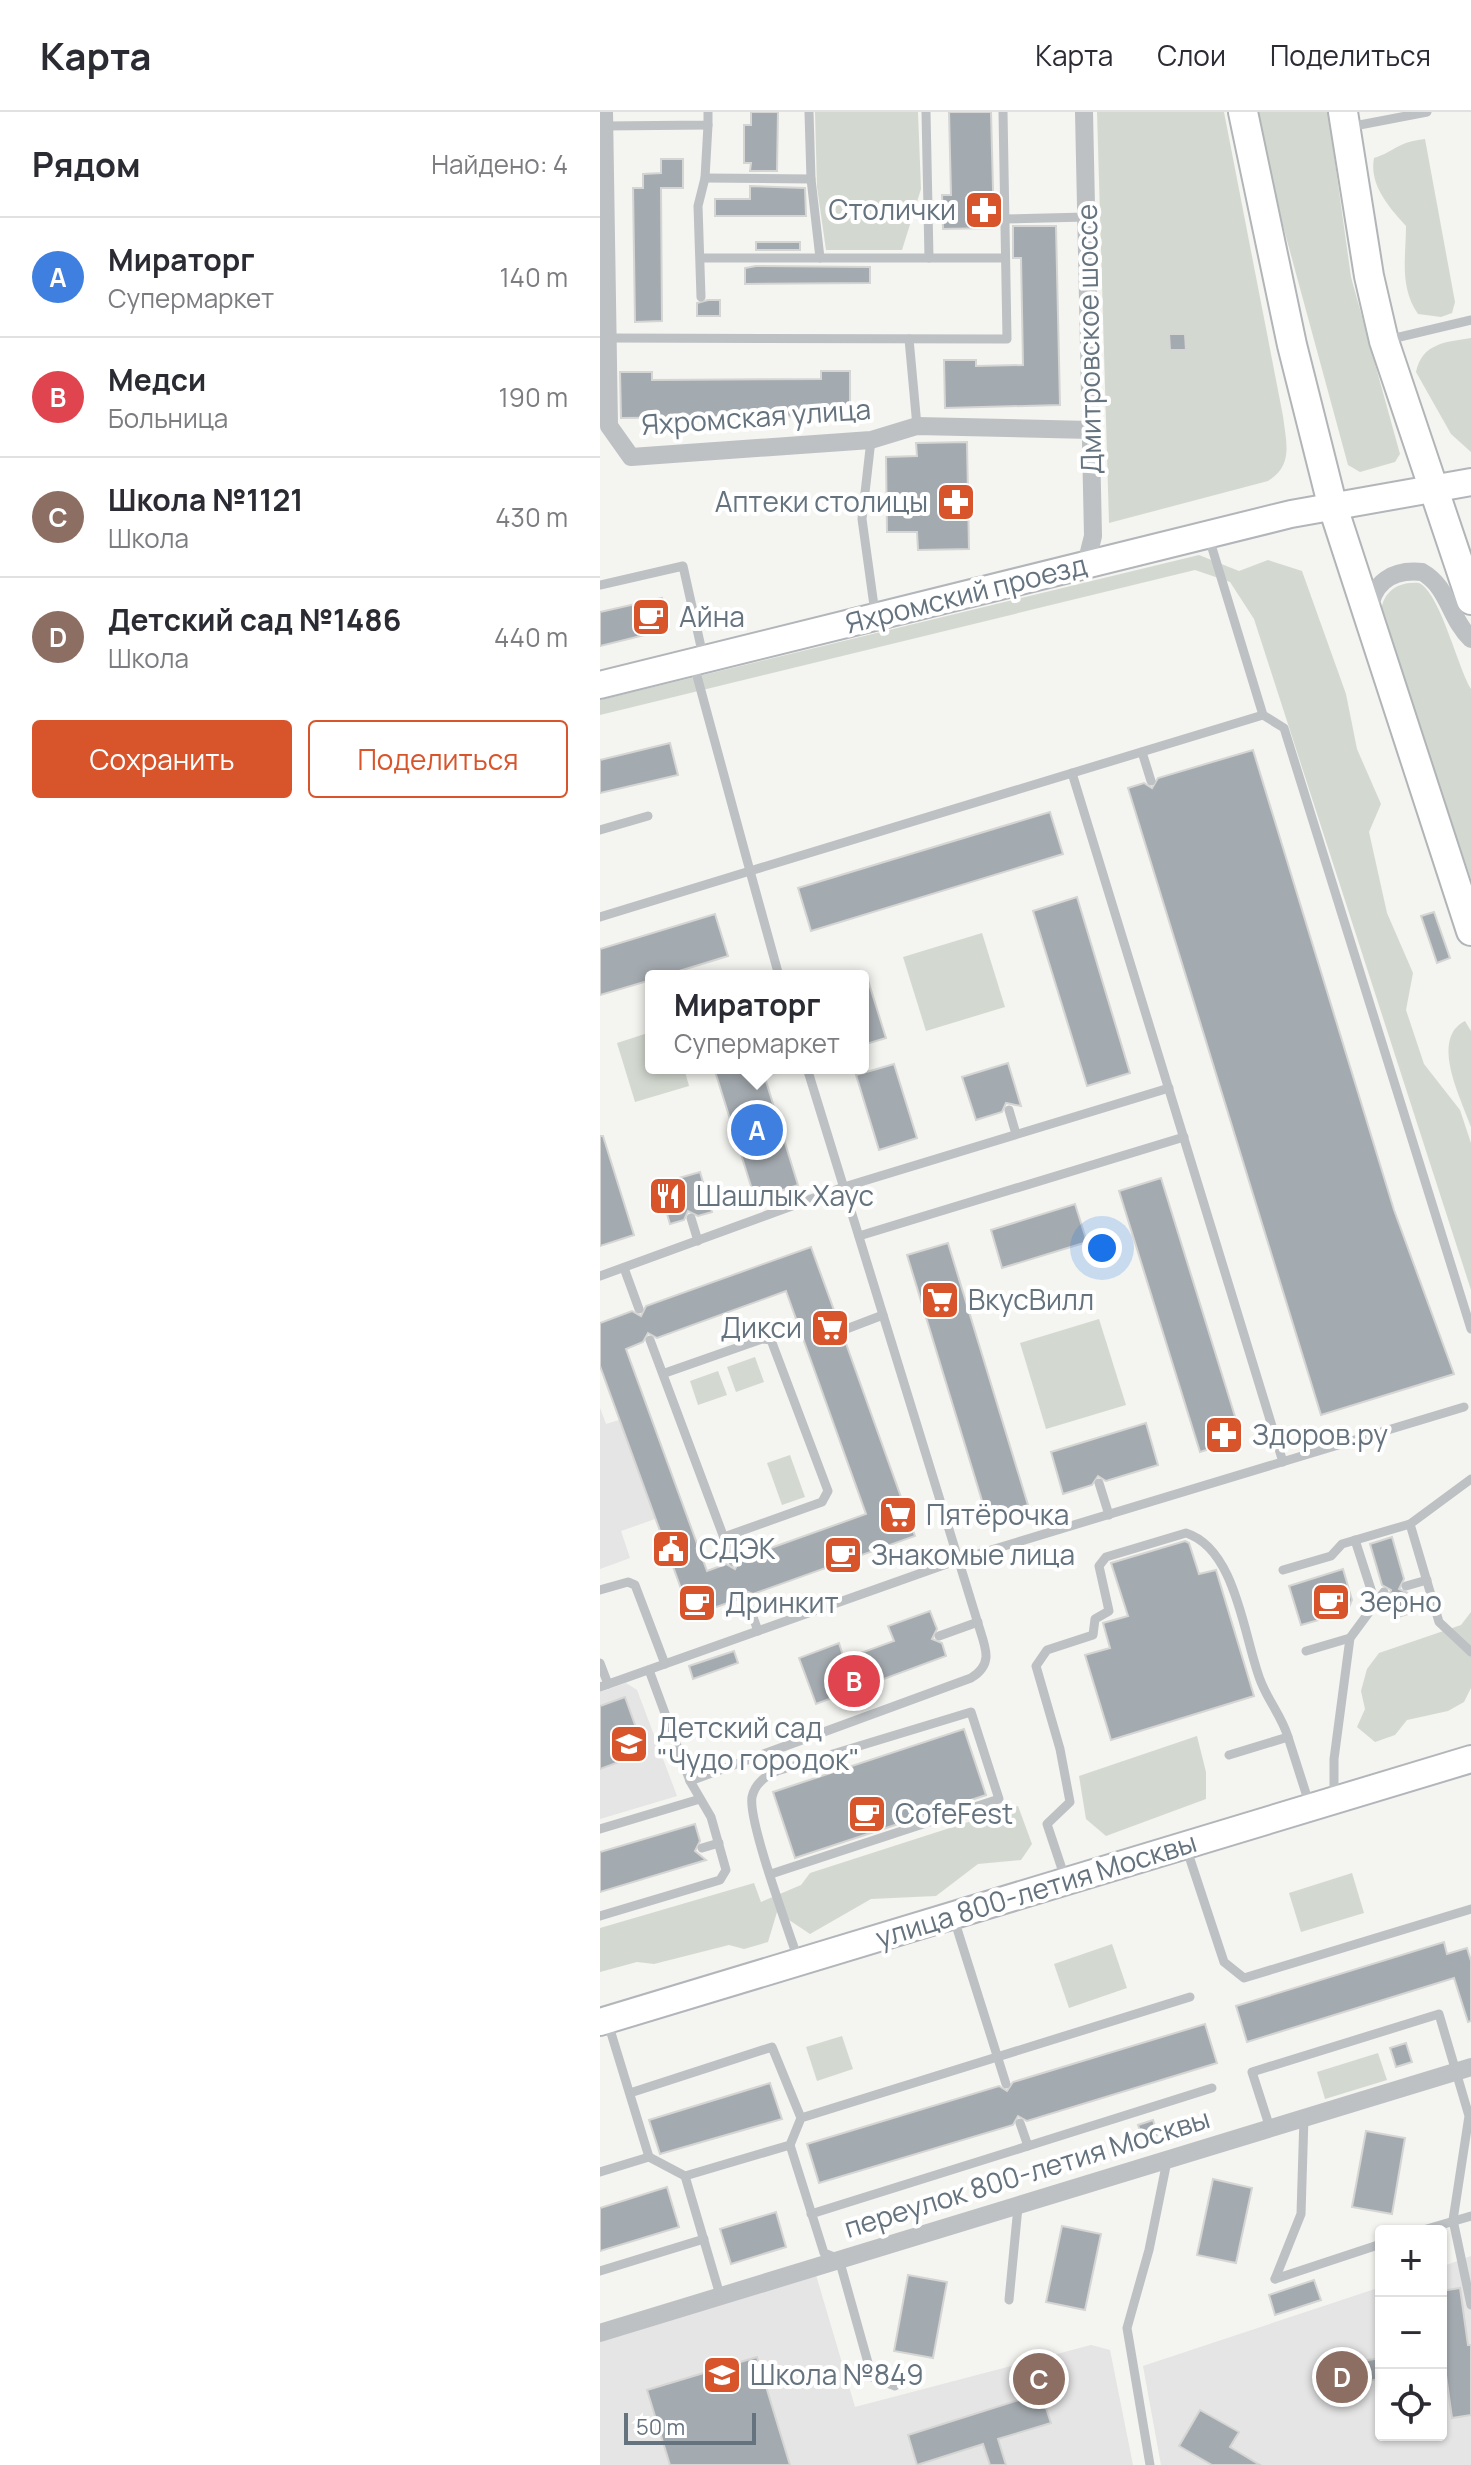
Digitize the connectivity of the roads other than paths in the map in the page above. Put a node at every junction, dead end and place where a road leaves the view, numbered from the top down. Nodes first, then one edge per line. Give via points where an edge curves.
1 (708, 112) edge
2 (809, 112) edge
3 (926, 112) edge
4 (1003, 112) edge
5 (1084, 112) edge
6 (1243, 112) edge
7 (1427, 112) edge
8 (604, 119) edge
9 (1344, 120) edge
10 (708, 125) junction
11 (705, 178) junction
12 (811, 179) junction
13 (1086, 217) junction
14 (1004, 219) junction
15 (701, 258) junction
16 (820, 258) junction
17 (929, 258) junction
18 (1005, 258) junction
19 (604, 279) edge
20 (701, 297) dead end
21 (1471, 320) edge
22 (608, 338) junction
23 (909, 339) junction
24 (1384, 341) junction
25 (604, 400) edge
26 (917, 426) junction
27 (1091, 430) junction
28 (871, 440) junction
29 (1471, 482) edge
30 (1434, 490) junction
31 (1332, 504) junction
32 (1208, 534) junction
33 (1086, 564) junction
34 (600, 585) edge
35 (1471, 600) edge
36 (876, 616) junction
37 (1369, 622) junction
38 (1471, 639) edge
39 (698, 660) junction
40 (600, 685) edge
41 (1263, 715) junction
42 (1142, 752) junction
43 (1072, 773) junction
44 (1151, 781) dead end
45 (648, 816) dead end
46 (600, 830) edge
47 (750, 871) junction
48 (600, 917) edge
49 (1471, 931) edge
50 (777, 970) edge
51 (809, 1074) edge
52 (1169, 1088) junction
53 (1009, 1110) dead end
54 (1016, 1134) junction
55 (1184, 1137) junction
56 (844, 1187) junction
57 (691, 1218) dead end
58 (859, 1236) junction
59 (698, 1241) junction
60 (624, 1268) junction
61 (600, 1276) edge
62 (639, 1309) dead end
63 (883, 1315) junction
64 (1471, 1329) edge
65 (841, 1331) dead end
66 (650, 1340) dead end
67 (665, 1373) junction
68 (1464, 1407) dead end
69 (1283, 1462) junction
70 (1471, 1479) edge
71 (1099, 1483) dead end
72 (1109, 1515) junction
73 (1410, 1524) junction
74 (724, 1537) junction
75 (1355, 1540) junction
76 (958, 1560) junction
77 (733, 1562) dead end
78 (1283, 1570) dead end
79 (1427, 1580) junction
80 (1406, 1586) dead end
81 (600, 1590) edge
82 (1384, 1592) dead end
83 (746, 1597) dead end
84 (1376, 1605) junction
85 (978, 1622) junction
86 (758, 1631) junction
87 (939, 1636) dead end
88 (1350, 1638) junction
89 (1306, 1651) dead end
90 (1471, 1652) edge
91 (600, 1663) edge
92 (665, 1664) junction
93 (649, 1670) junction
94 (604, 1686) edge
95 (1288, 1737) junction
96 (1229, 1755) dead end
97 (1471, 1759) edge
98 (690, 1781) junction
99 (700, 1799) junction
100 (1322, 1803) junction
101 (600, 1829) edge
102 (719, 1843) junction
103 (1185, 1845) junction
104 (702, 1848) dead end
105 (771, 1874) junction
106 (1066, 1881) junction
107 (1471, 1909) edge
108 (600, 1916) edge
109 (953, 1916) junction
110 (799, 1962) junction
111 (1190, 1997) dead end
112 (603, 2021) edge
113 (998, 2056) junction
114 (1464, 2069) edge
115 (1006, 2084) dead end
116 (1212, 2088) dead end
117 (630, 2093) junction
118 (1304, 2117) junction
119 (801, 2118) junction
120 (1020, 2123) dead end
121 (1270, 2128) junction
122 (790, 2145) junction
123 (1028, 2146) junction
124 (649, 2157) junction
125 (1167, 2161) junction
126 (600, 2172) edge
127 (685, 2176) junction
128 (1018, 2207) junction
129 (811, 2214) junction
130 (1471, 2216) edge
131 (1453, 2220) junction
132 (1438, 2225) edge
133 (704, 2239) junction
134 (1375, 2246) edge
135 (839, 2259) junction
136 (600, 2271) edge
137 (720, 2295) junction
138 (1009, 2300) dead end
139 (1471, 2305) edge
140 (600, 2333) edge
141 (895, 2386) dead end
142 (1150, 2465) edge

1 - 10 lane
2 - 12 lane
3 - 17 lane
4 - 14 lane
5 - 13 street, Дмитровское шоссе
6 - 31 main road
7 - 9 lane
8 - 10 lane
8 - 19 street, Яхромская улица
9 - 24 main road
10 - 11 lane
11 - 12 lane
11 - 15 lane via 698,206
12 - 16 lane
13 - 14 lane
13 - 27 street, Дмитровское шоссе
14 - 18 lane
15 - 16 lane
15 - 20 lane
16 - 17 lane
17 - 18 lane
18 - 23 lane via 1007,339
19 - 22 street, Яхромская улица
21 - 24 lane
22 - 23 lane
22 - 25 street, Яхромская улица
23 - 26 lane
24 - 30 main road
25 - 28 street, Яхромская улица via 609,426 631,457
26 - 27 street, Яхромская улица
26 - 28 street, Яхромская улица
27 - 33 street, Дмитровское шоссе via 1093,536
28 - 36 lane via 862,519
29 - 30 street
30 - 31 street
30 - 35 main road
31 - 32 street, Яхромский проезд
31 - 37 main road
32 - 33 street, Яхромский проезд
32 - 41 lane
33 - 36 street, Яхромский проезд
34 - 39 lane via 683,566
36 - 39 street, Яхромский проезд
37 - 38 street via 1377,587 1397,573 1422,572 1443,589 1457,626
37 - 49 main road
39 - 40 street, Яхромский проезд
39 - 47 lane
41 - 42 lane
41 - 64 lane via 1284,728
42 - 43 lane
42 - 44 lane
43 - 47 lane
43 - 52 lane
45 - 46 lane
47 - 48 lane
47 - 50 lane
51 - 56 lane
52 - 54 lane
52 - 55 lane
53 - 54 lane
54 - 56 lane
55 - 58 lane
55 - 69 lane
56 - 58 lane
56 - 59 lane
57 - 59 lane
58 - 63 lane
59 - 60 lane
60 - 61 lane
60 - 62 lane
63 - 65 lane
63 - 76 lane
66 - 67 lane
67 - 74 lane
67 - 74 lane via 762,1339 776,1347 828,1495 822,1502
68 - 69 lane
69 - 72 lane
70 - 73 lane
71 - 72 lane
72 - 76 lane
73 - 75 lane
73 - 79 lane
74 - 77 lane
75 - 78 lane via 1331,1556
75 - 84 lane
76 - 85 lane
76 - 86 lane
79 - 80 lane
79 - 90 lane via 1439,1622
81 - 92 lane via 635,1585
82 - 84 lane
83 - 86 lane
84 - 88 lane
85 - 87 lane
85 - 98 lane via 987,1662 971,1678
86 - 92 lane
88 - 89 lane
88 - 100 lane via 1334,1759
91 - 94 lane
92 - 93 lane
93 - 94 lane
93 - 98 lane
95 - 96 lane
95 - 100 lane
95 - 106 lane via 1260,1680 1218,1558 1186,1533 1106,1557 1099,1566 1109,1611 1095,1619 1093,1635 1047,1650 1036,1666 1070,1802 1047,1824
97 - 100 street, улица 800-летия Москвы
98 - 99 lane
99 - 101 lane
99 - 102 lane
100 - 103 street, улица 800-летия Москвы
102 - 104 lane
102 - 108 lane via 726,1870 720,1880
103 - 106 street, улица 800-летия Москвы
103 - 107 lane via 1224,1962 1244,1978
105 - 105 lane via 752,1811 755,1789 768,1775 971,1712 999,1799
105 - 110 lane
106 - 109 street, улица 800-летия Москвы
109 - 110 street, улица 800-летия Москвы
109 - 113 lane
110 - 112 street, улица 800-летия Москвы
111 - 113 lane
112 - 117 lane
113 - 115 lane
113 - 119 lane
114 - 118 street, переулок 800-летия Москвы
114 - 121 lane via 1439,2014 1252,2072
114 - 131 lane via 1469,2116
116 - 123 lane
117 - 119 lane via 772,2047
117 - 124 lane
118 - 121 street, переулок 800-летия Москвы
118 - 134 lane via 1301,2214 1275,2279
119 - 122 lane
120 - 123 lane
121 - 125 street, переулок 800-летия Москвы
122 - 127 lane
122 - 129 lane
123 - 129 lane
124 - 126 lane
124 - 127 lane
125 - 128 street, переулок 800-летия Москвы
125 - 142 lane via 1127,2328
127 - 133 lane
128 - 135 street, переулок 800-летия Москвы
128 - 138 lane
129 - 135 lane via 824,2253
130 - 131 lane
131 - 132 lane
131 - 139 lane
133 - 136 lane
133 - 137 lane
135 - 137 street, переулок 800-летия Москвы
135 - 141 lane via 872,2377
137 - 140 street, переулок 800-летия Москвы

